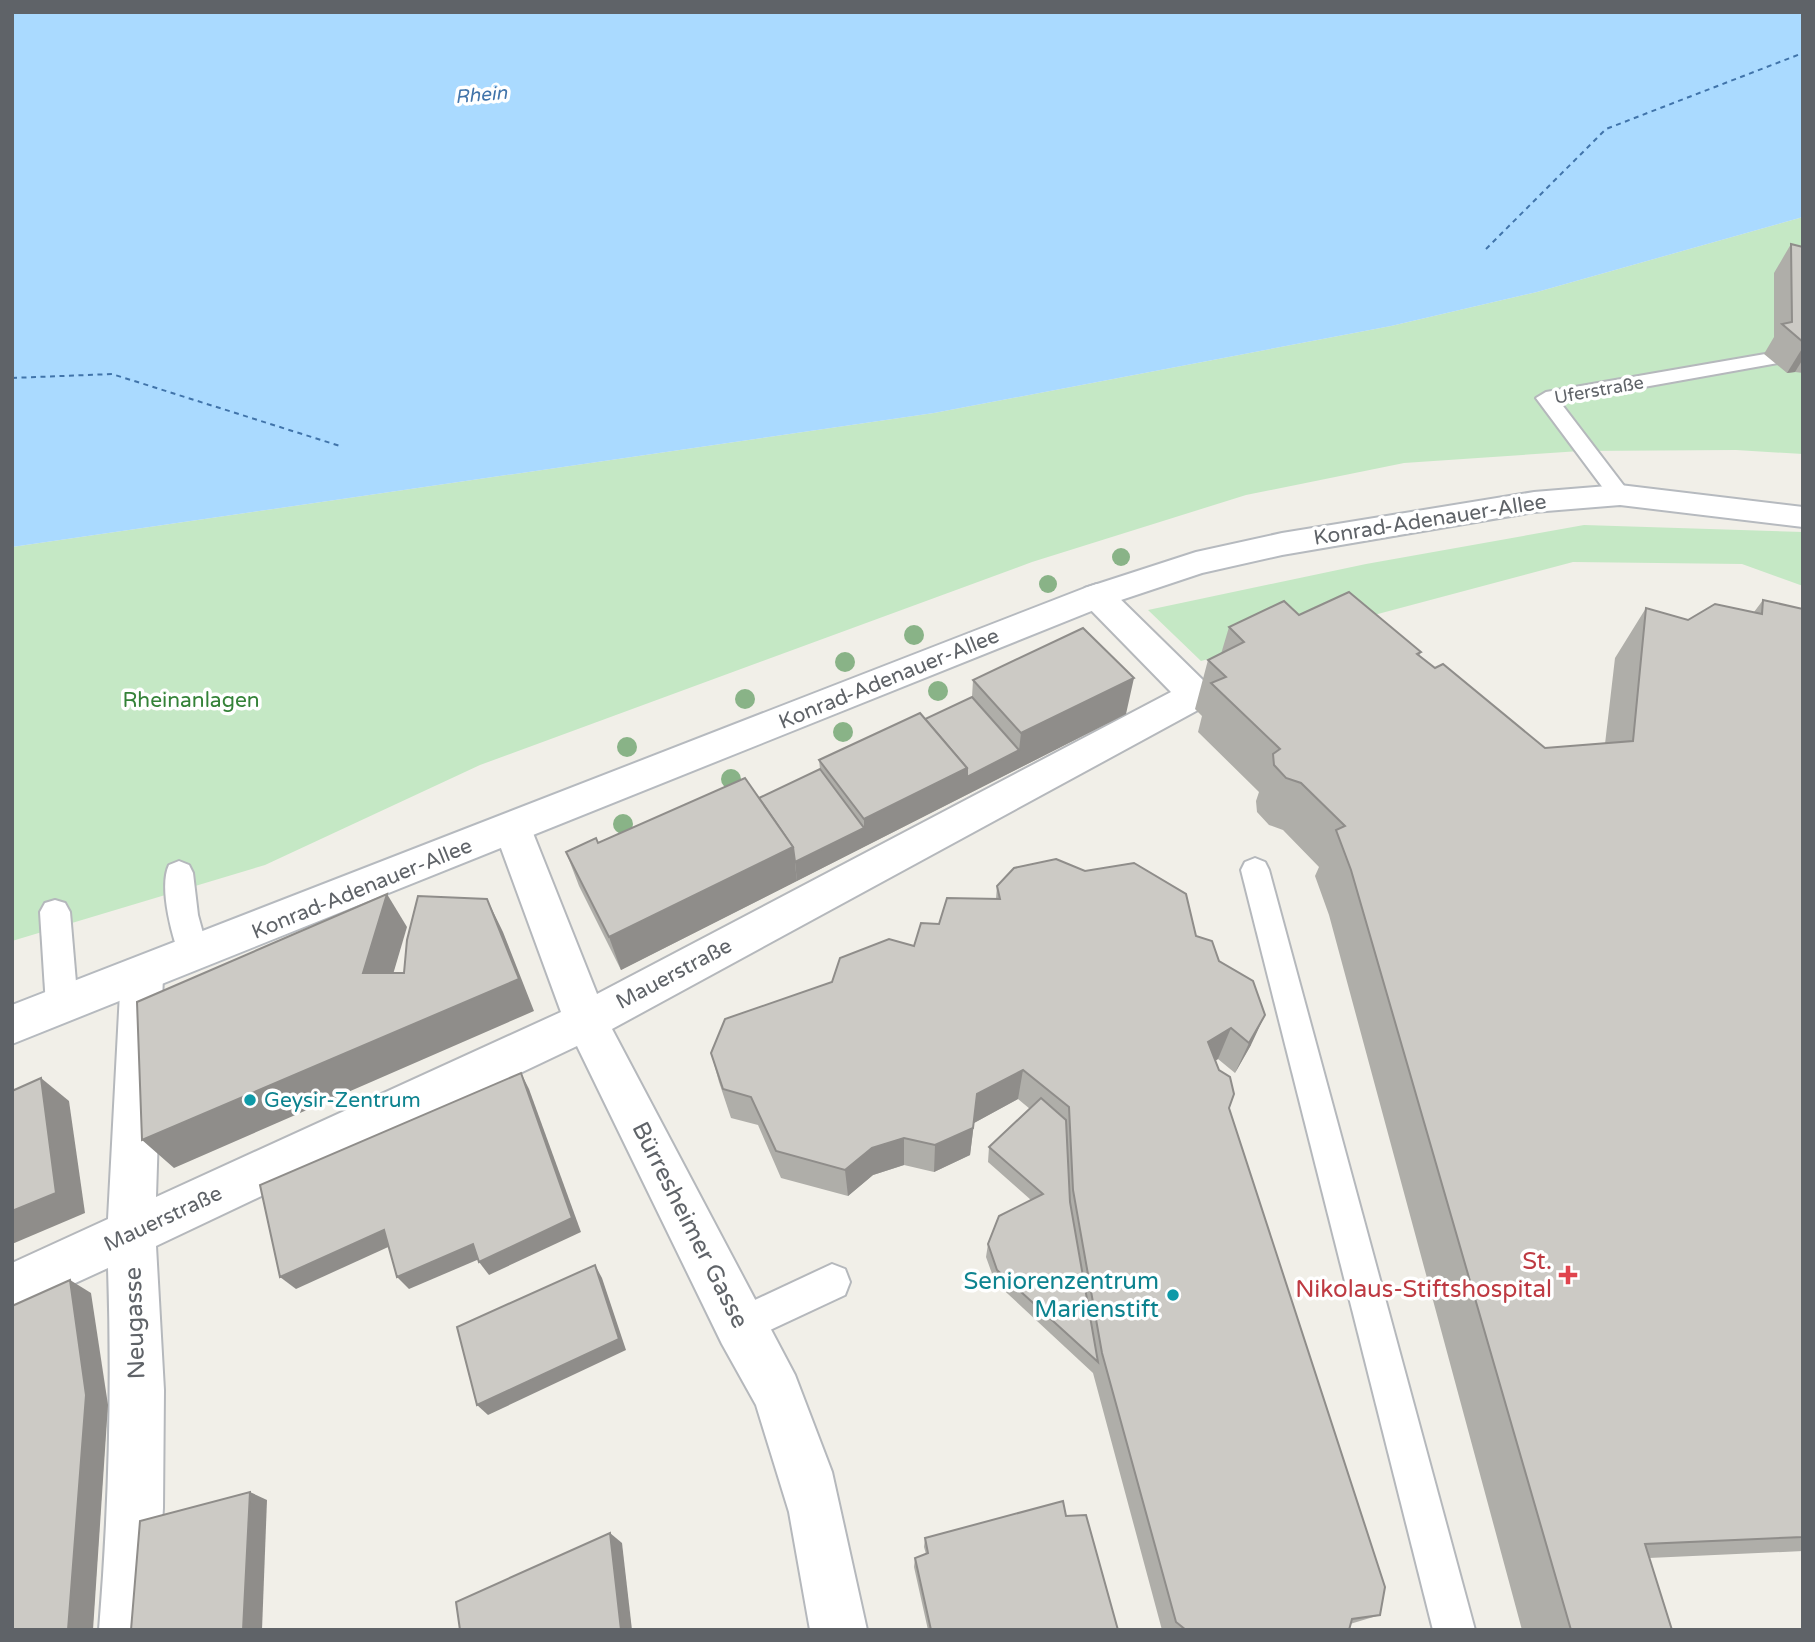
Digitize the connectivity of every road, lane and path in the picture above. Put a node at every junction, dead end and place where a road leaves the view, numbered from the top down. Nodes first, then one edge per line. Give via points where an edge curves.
1 (1771, 359) dead end
2 (1620, 495) junction
3 (1803, 517) edge
4 (1097, 596) junction
5 (513, 829) junction
6 (1255, 870) dead end
7 (179, 873) dead end
8 (55, 912) dead end
9 (194, 955) junction
10 (142, 974) junction
11 (62, 1006) junction
12 (586, 1021) junction
13 (12, 1025) edge
14 (131, 1234) junction
15 (832, 1282) dead end
16 (12, 1288) edge
17 (740, 1326) junction
18 (127, 1630) edge
19 (839, 1630) edge
20 (1454, 1630) edge

1 - 2 lane, Uferstraße via 1547,394
2 - 3 street, Konrad-Adenauer-Allee
2 - 4 street, Konrad-Adenauer-Allee via 1480,509 1282,544 1196,563
4 - 5 street, Konrad-Adenauer-Allee
4 - 12 street, Mauerstraße via 1196,695
5 - 9 street, Konrad-Adenauer-Allee
5 - 12 street, Bürresheimer Gasse
6 - 20 lane
7 - 9 lane via 183,915
8 - 11 lane
9 - 10 street, Konrad-Adenauer-Allee
10 - 11 street, Konrad-Adenauer-Allee
10 - 14 street, Neugasse
11 - 13 street, Konrad-Adenauer-Allee
12 - 14 street, Mauerstraße
12 - 17 street, Bürresheimer Gasse
14 - 16 street, Mauerstraße
14 - 18 street, Neugasse via 138,1390
15 - 17 lane
17 - 19 street, Bürresheimer Gasse via 755,1347 795,1440

